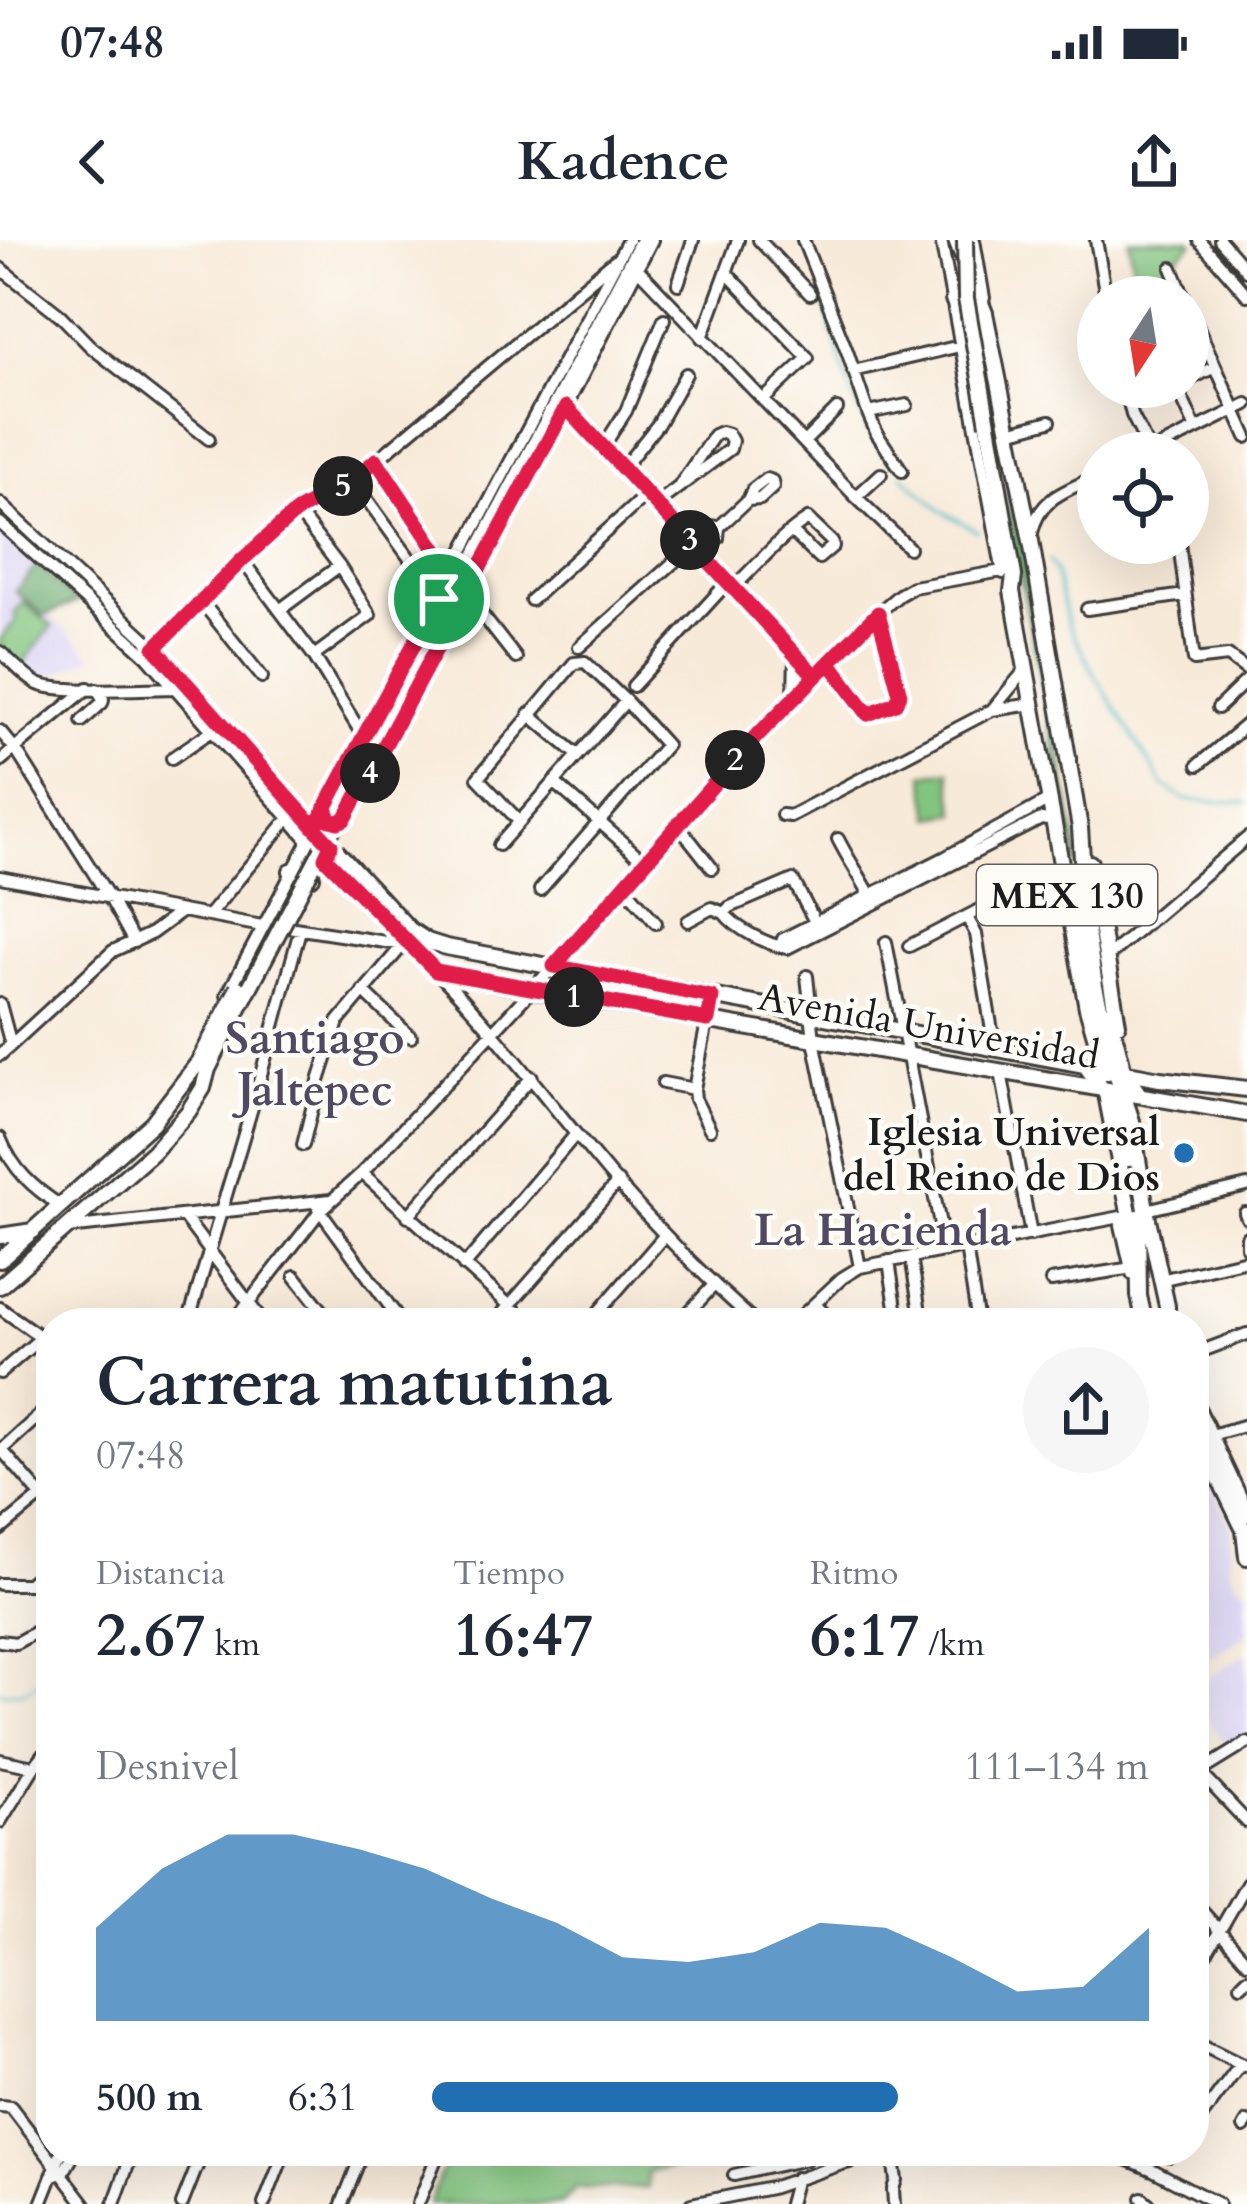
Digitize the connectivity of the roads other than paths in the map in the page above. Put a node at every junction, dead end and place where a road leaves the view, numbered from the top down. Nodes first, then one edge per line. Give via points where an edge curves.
1 (635, 240) edge
2 (652, 240) edge
3 (693, 240) edge
4 (738, 240) edge
5 (760, 240) edge
6 (803, 240) edge
7 (941, 240) edge
8 (965, 240) edge
9 (1096, 240) edge
10 (1199, 240) edge
11 (1220, 240) edge
12 (621, 254) junction
13 (0, 268) edge
14 (637, 268) junction
15 (1172, 268) dead end
16 (1247, 271) edge
17 (726, 272) junction
18 (1102, 276) edge
19 (1175, 276) edge
20 (678, 284) dead end
21 (810, 294) dead end
22 (1247, 295) edge
23 (953, 300) junction
24 (986, 313) junction
25 (664, 319) dead end
26 (701, 338) junction
27 (960, 346) junction
28 (1209, 353) edge
29 (1215, 367) junction
30 (1209, 370) edge
31 (853, 371) junction
32 (686, 374) dead end
33 (1000, 387) junction
34 (763, 400) junction
35 (1247, 404) edge
36 (908, 405) dead end
37 (566, 407) junction
38 (1186, 408) edge
39 (837, 409) dead end
40 (1234, 410) junction
41 (868, 413) junction
42 (1050, 421) dead end
43 (1196, 429) junction
44 (1009, 432) junction
45 (1190, 432) edge
46 (1247, 437) edge
47 (208, 439) dead end
48 (804, 442) junction
49 (707, 445) junction
50 (603, 447) junction
51 (719, 458) junction
52 (376, 460) junction
53 (623, 468) junction
54 (902, 471) dead end
55 (881, 474) dead end
56 (353, 480) junction
57 (1018, 480) junction
58 (680, 485) junction
59 (1077, 486) edge
60 (856, 497) junction
61 (651, 499) junction
62 (748, 500) dead end
63 (1047, 500) junction
64 (0, 503) edge
65 (297, 511) junction
66 (0, 523) edge
67 (792, 532) dead end
68 (1031, 541) junction
69 (696, 548) junction
70 (909, 548) dead end
71 (242, 560) junction
72 (1181, 564) edge
73 (339, 566) junction
74 (1002, 571) junction
75 (452, 574) junction
76 (731, 585) junction
77 (1012, 591) junction
78 (465, 593) junction
79 (1185, 595) junction
80 (531, 600) dead end
81 (201, 601) junction
82 (445, 607) junction
83 (280, 609) junction
84 (1087, 609) dead end
85 (878, 613) junction
86 (0, 652) edge
87 (151, 652) junction
88 (795, 653) junction
89 (579, 654) junction
90 (314, 656) junction
91 (516, 658) dead end
92 (830, 663) junction
93 (1026, 669) junction
94 (1247, 670) edge
95 (815, 676) junction
96 (262, 677) dead end
97 (1247, 680) edge
98 (633, 686) dead end
99 (176, 688) junction
100 (92, 689) junction
101 (1009, 689) junction
102 (794, 698) junction
103 (626, 701) junction
104 (1033, 704) junction
105 (1013, 707) junction
106 (1218, 708) dead end
107 (992, 710) junction
108 (529, 714) junction
109 (82, 721) dead end
110 (1247, 724) edge
111 (213, 730) junction
112 (0, 731) edge
113 (363, 736) junction
114 (16, 750) junction
115 (578, 755) junction
116 (172, 758) dead end
117 (0, 761) edge
118 (1198, 765) dead end
119 (1046, 771) junction
120 (554, 782) junction
121 (1051, 799) junction
122 (326, 807) junction
123 (782, 815) dead end
124 (289, 818) junction
125 (345, 819) junction
126 (519, 821) junction
127 (1055, 821) junction
128 (599, 824) junction
129 (679, 826) junction
130 (1080, 828) junction
131 (312, 834) junction
132 (1247, 838) edge
133 (838, 839) dead end
134 (499, 845) dead end
135 (328, 852) junction
136 (947, 862) junction
137 (646, 863) junction
138 (712, 868) dead end
139 (291, 871) junction
140 (0, 877) edge
141 (312, 882) junction
142 (625, 886) junction
143 (540, 890) dead end
144 (870, 895) junction
145 (106, 896) junction
146 (983, 908) dead end
147 (1086, 910) junction
148 (182, 911) junction
149 (724, 913) junction
150 (209, 915) junction
151 (967, 917) junction
152 (688, 920) dead end
153 (815, 922) junction
154 (656, 923) dead end
155 (262, 926) junction
156 (294, 929) junction
157 (134, 942) junction
158 (886, 942) dead end
159 (405, 945) junction
160 (909, 946) dead end
161 (781, 947) junction
162 (1106, 958) junction
163 (554, 966) junction
164 (436, 971) junction
165 (807, 976) dead end
166 (531, 990) junction
167 (363, 991) junction
168 (712, 997) junction
169 (0, 1004) edge
170 (748, 1004) junction
171 (810, 1015) junction
172 (1089, 1019) junction
173 (226, 1020) junction
174 (708, 1020) junction
175 (743, 1027) junction
176 (492, 1031) junction
177 (902, 1033) junction
178 (411, 1037) dead end
179 (814, 1040) junction
180 (11, 1045) junction
181 (995, 1049) junction
182 (0, 1054) edge
183 (907, 1057) junction
184 (1045, 1057) junction
185 (1084, 1065) junction
186 (1001, 1072) junction
187 (1145, 1075) junction
188 (532, 1077) junction
189 (185, 1078) junction
190 (1111, 1080) junction
191 (663, 1084) dead end
192 (1079, 1084) junction
193 (203, 1088) junction
194 (694, 1089) junction
195 (1247, 1089) edge
196 (1148, 1095) junction
197 (1247, 1114) edge
198 (1132, 1121) junction
199 (710, 1129) dead end
200 (576, 1134) junction
201 (0, 1138) edge
202 (304, 1145) dead end
203 (362, 1173) junction
204 (618, 1182) junction
205 (1247, 1186) edge
206 (61, 1206) junction
207 (317, 1207) junction
208 (1146, 1210) junction
209 (221, 1212) junction
210 (184, 1216) junction
211 (408, 1216) junction
212 (1121, 1217) junction
213 (67, 1228) junction
214 (34, 1232) junction
215 (1031, 1234) junction
216 (0, 1236) edge
217 (664, 1236) junction
218 (1247, 1237) edge
219 (967, 1247) junction
220 (1247, 1247) edge
221 (208, 1251) junction
222 (945, 1251) junction
223 (1140, 1251) junction
224 (911, 1257) junction
225 (0, 1260) edge
226 (1247, 1260) edge
227 (889, 1261) junction
228 (464, 1266) junction
229 (860, 1267) junction
230 (1132, 1268) junction
231 (295, 1276) dead end
232 (1160, 1280) junction
233 (1051, 1281) dead end
234 (714, 1285) junction
235 (0, 1286) edge
236 (1138, 1296) junction
237 (249, 1301) junction
238 (815, 1304) junction
239 (510, 1306) joint
240 (0, 1308) edge
241 (192, 1308) edge
242 (244, 1308) edge
243 (254, 1308) edge
244 (320, 1308) edge
245 (391, 1308) edge
246 (603, 1308) edge
247 (693, 1308) edge
248 (739, 1308) edge
249 (811, 1308) edge
250 (819, 1308) edge
251 (896, 1308) edge
252 (919, 1308) edge
253 (976, 1308) edge
254 (1141, 1308) edge
255 (1161, 1308) edge
256 (1167, 1308) edge
257 (36, 1333) edge
258 (1247, 1334) edge
259 (36, 1347) edge
260 (1209, 1348) edge
261 (0, 1372) edge
262 (36, 1418) edge
263 (1247, 1425) edge
264 (1209, 1432) edge
265 (1, 1450) edge
266 (1209, 1450) edge
267 (36, 1483) edge
268 (36, 1500) edge
269 (1246, 1524) edge
270 (0, 1530) edge
271 (1247, 1557) edge
272 (36, 1577) edge
273 (0, 1584) edge
274 (28, 1584) junction
275 (36, 1584) edge
276 (36, 1632) edge
277 (0, 1641) edge
278 (1247, 1743) edge
279 (0, 1760) edge
280 (1209, 1763) edge
281 (36, 1764) edge
282 (34, 1767) junction
283 (1209, 1782) edge
284 (0, 1822) edge
285 (1247, 1822) edge
286 (1247, 1883) edge
287 (1209, 1918) edge
288 (1220, 1930) junction
289 (1209, 1949) edge
290 (1246, 1958) edge
291 (1209, 2048) edge
292 (1244, 2066) edge
293 (0, 2106) edge
294 (1209, 2109) edge
295 (36, 2143) edge
296 (53, 2166) edge
297 (58, 2166) edge
298 (65, 2166) edge
299 (128, 2166) edge
300 (196, 2166) edge
301 (279, 2166) edge
302 (357, 2166) edge
303 (433, 2166) edge
304 (767, 2166) edge
305 (802, 2166) edge
306 (840, 2166) edge
307 (894, 2166) edge
308 (1144, 2166) edge
309 (57, 2171) junction
310 (734, 2175) dead end
311 (796, 2179) junction
312 (41, 2204) edge
313 (85, 2204) edge
314 (114, 2204) edge
315 (182, 2204) edge
316 (264, 2204) edge
317 (343, 2204) edge
318 (418, 2204) edge
319 (692, 2204) edge
320 (789, 2204) edge
321 (895, 2204) edge
322 (1218, 2204) edge

1 - 12 street
1 - 82 main road
2 - 14 street
3 - 20 street
4 - 17 street
5 - 21 street
6 - 31 street
7 - 23 street, MEX 130
8 - 24 street, MEX 130
8 - 24 main road, MEX 130, bridge
8 - 77 main road, MEX 130, bridge via 966,299
9 - 18 street
10 - 22 street
11 - 16 street
12 - 52 street
12 - 75 street
13 - 47 street
14 - 26 street
14 - 37 street
15 - 19 street
17 - 26 street
17 - 34 street via 808,358
23 - 27 street, MEX 130
23 - 33 main road via 970,302
24 - 33 main road, MEX 130
25 - 50 street
26 - 34 street
27 - 31 street
27 - 74 street, MEX 130
28 - 29 street
29 - 30 street
29 - 40 street
31 - 41 street
32 - 53 street
33 - 44 main road, MEX 130
34 - 48 street
35 - 40 street
36 - 41 street
37 - 50 street
37 - 78 street
38 - 43 street
39 - 48 street
40 - 43 street
40 - 46 street
41 - 54 street
42 - 44 street
43 - 45 street
44 - 57 main road, MEX 130
48 - 60 street
49 - 51 street
49 - 51 street via 728,434 732,445
49 - 58 street
50 - 53 street
51 - 58 street
52 - 56 street
52 - 75 street
53 - 61 street
55 - 60 street
56 - 65 street
56 - 82 street
57 - 63 street
57 - 68 main road, MEX 130
58 - 61 street
59 - 63 street
60 - 70 street
61 - 69 street
61 - 80 street
62 - 69 street via 718,527 718,538
63 - 68 street
64 - 87 street, Avenida Universidad
65 - 71 street
65 - 73 street
66 - 87 street, Avenida Universidad
67 - 76 street
68 - 130 main road, MEX 130
69 - 76 street
69 - 89 street
71 - 81 street
71 - 83 street
72 - 79 street
73 - 83 street
73 - 90 street via 370,614
74 - 77 street, MEX 130
74 - 85 street via 914,587
75 - 82 street
76 - 88 street
76 - 98 street
77 - 93 main road, MEX 130
78 - 82 street
78 - 91 street
79 - 84 street
79 - 94 street via 1194,660 1228,656
81 - 87 street
81 - 96 street
82 - 113 street
82 - 125 street
82 - 173 main road, bridge
83 - 90 street
85 - 92 street
85 - 92 street via 899,699 868,714
86 - 100 street via 40,685
87 - 99 street, Avenida Universidad
87 - 131 street, Avenida Universidad
88 - 95 street
88 - 102 street
89 - 103 street
89 - 108 street
90 - 113 street
92 - 95 street
93 - 101 street
93 - 104 main road, MEX 130
95 - 102 street
97 - 106 street
99 - 100 street
99 - 111 street, Avenida Universidad
100 - 109 street via 102,703
100 - 114 street
101 - 105 street
101 - 107 street
102 - 129 street
103 - 115 street
103 - 128 street via 666,745
104 - 105 street
104 - 119 main road, MEX 130
105 - 107 street
107 - 123 street
108 - 115 street
108 - 126 street via 478,778
110 - 118 street
111 - 116 street
111 - 124 street, Avenida Universidad
112 - 114 street
113 - 122 street
114 - 117 street
114 - 145 street
115 - 120 street
119 - 121 main road, MEX 130
119 - 147 main road
120 - 126 street
120 - 128 street
121 - 127 main road, MEX 130
121 - 136 street
122 - 125 main road via 330,820
122 - 131 street
124 - 131 street, Avenida Universidad
124 - 150 street
125 - 135 street
126 - 134 street
127 - 136 street via 1041,819
127 - 172 main road, MEX 130
128 - 137 street
128 - 143 street
129 - 137 street
129 - 138 street
130 - 147 main road, MEX 130
130 - 162 main road
131 - 135 main road, Avenida Universidad
131 - 139 street
132 - 162 street
133 - 144 street
135 - 141 street
135 - 159 main road, Avenida Universidad
135 - 163 main road, Avenida Universidad via 427,941
136 - 144 street
136 - 161 street
137 - 142 street
139 - 141 main road via 305,867
139 - 155 street
140 - 145 street
141 - 156 street
142 - 154 street
142 - 163 street
144 - 153 street
145 - 148 street
145 - 157 street
146 - 151 street
147 - 190 main road, MEX 130
148 - 150 street
148 - 157 street
149 - 152 street via 712,908
149 - 153 street via 793,880
149 - 161 street
150 - 155 street
151 - 160 street
151 - 181 street
153 - 161 street
155 - 189 street
156 - 159 street
156 - 193 street
156 - 209 street
157 - 180 street via 113,951
158 - 177 street
159 - 164 main road, Avenida Universidad
159 - 167 street
162 - 187 main road via 1123,1043
163 - 166 street
163 - 168 main road, Avenida Universidad
164 - 166 main road, Avenida Universidad
164 - 176 street
165 - 171 street
166 - 174 main road, Avenida Universidad
166 - 176 street
167 - 178 street
167 - 202 street via 338,1022
168 - 170 main road, Avenida Universidad
168 - 174 street
169 - 180 street
170 - 171 main road, Avenida Universidad
170 - 175 main road
171 - 177 main road, Avenida Universidad
171 - 179 street
172 - 184 main road via 1082,1053
172 - 190 main road, MEX 130
173 - 189 main road
173 - 193 main road
174 - 175 main road, Avenida Universidad
174 - 194 street
175 - 179 main road, Avenida Universidad
176 - 188 street
176 - 203 street
177 - 181 main road, Avenida Universidad
177 - 183 street
179 - 183 main road, Avenida Universidad
179 - 229 street
180 - 182 street
181 - 184 main road, Avenida Universidad
183 - 186 main road, Avenida Universidad
183 - 222 street
184 - 185 main road, Avenida Universidad
185 - 190 main road
185 - 192 main road
186 - 192 main road, Avenida Universidad
186 - 215 street
187 - 190 main road, Avenida Universidad
187 - 195 main road, Avenida Universidad
187 - 196 main road
188 - 200 street
188 - 211 street
189 - 206 main road via 152,1124
190 - 192 main road, Avenida Universidad
190 - 196 main road
190 - 198 main road, MEX 130
190 - 212 main road
190 - 223 main road, MEX 130
191 - 194 street
193 - 213 main road via 154,1152
194 - 199 street
196 - 197 main road
196 - 198 main road
198 - 208 main road, MEX 130
200 - 204 street
200 - 228 street
201 - 206 street via 15,1168
203 - 207 street
203 - 211 street
204 - 217 street
204 - 239 street
205 - 208 street
206 - 214 main road
207 - 209 street
207 - 237 street
207 - 245 street
208 - 232 main road, MEX 130
209 - 210 street
209 - 221 street
210 - 213 street
210 - 221 street
211 - 228 street
212 - 215 street
212 - 230 main road
213 - 235 main road
214 - 216 main road
214 - 225 main road
215 - 219 street
217 - 234 street
217 - 246 street
218 - 220 street
219 - 222 street
219 - 253 street
221 - 237 street
221 - 241 street
222 - 224 street
223 - 236 main road, MEX 130
223 - 255 main road
224 - 227 street
224 - 252 street
226 - 232 street
227 - 229 street
227 - 251 street
228 - 239 street
229 - 238 street
230 - 233 street
230 - 236 main road
231 - 244 street
232 - 256 main road, MEX 130
234 - 247 street
234 - 248 street
236 - 254 main road, MEX 130
237 - 242 street
237 - 243 street
238 - 249 street
238 - 250 street
240 - 257 street
258 - 260 street
259 - 261 street
262 - 265 street
263 - 264 street
265 - 267 street
266 - 269 main road
268 - 270 street
269 - 271 main road
272 - 274 street
273 - 274 street
274 - 275 street
276 - 277 street
278 - 280 street
279 - 282 street
281 - 282 street
282 - 284 street
283 - 285 street
286 - 288 street
287 - 288 street
288 - 289 street
288 - 290 street
291 - 292 street
292 - 294 street
293 - 295 street via 11,2107
296 - 309 street
297 - 309 street
298 - 309 street
299 - 314 street
300 - 315 street
301 - 316 street
302 - 317 street
303 - 318 street
304 - 310 street
305 - 311 street
306 - 311 street
307 - 321 street
308 - 322 street
309 - 312 street
309 - 313 street
311 - 319 street
311 - 320 street

